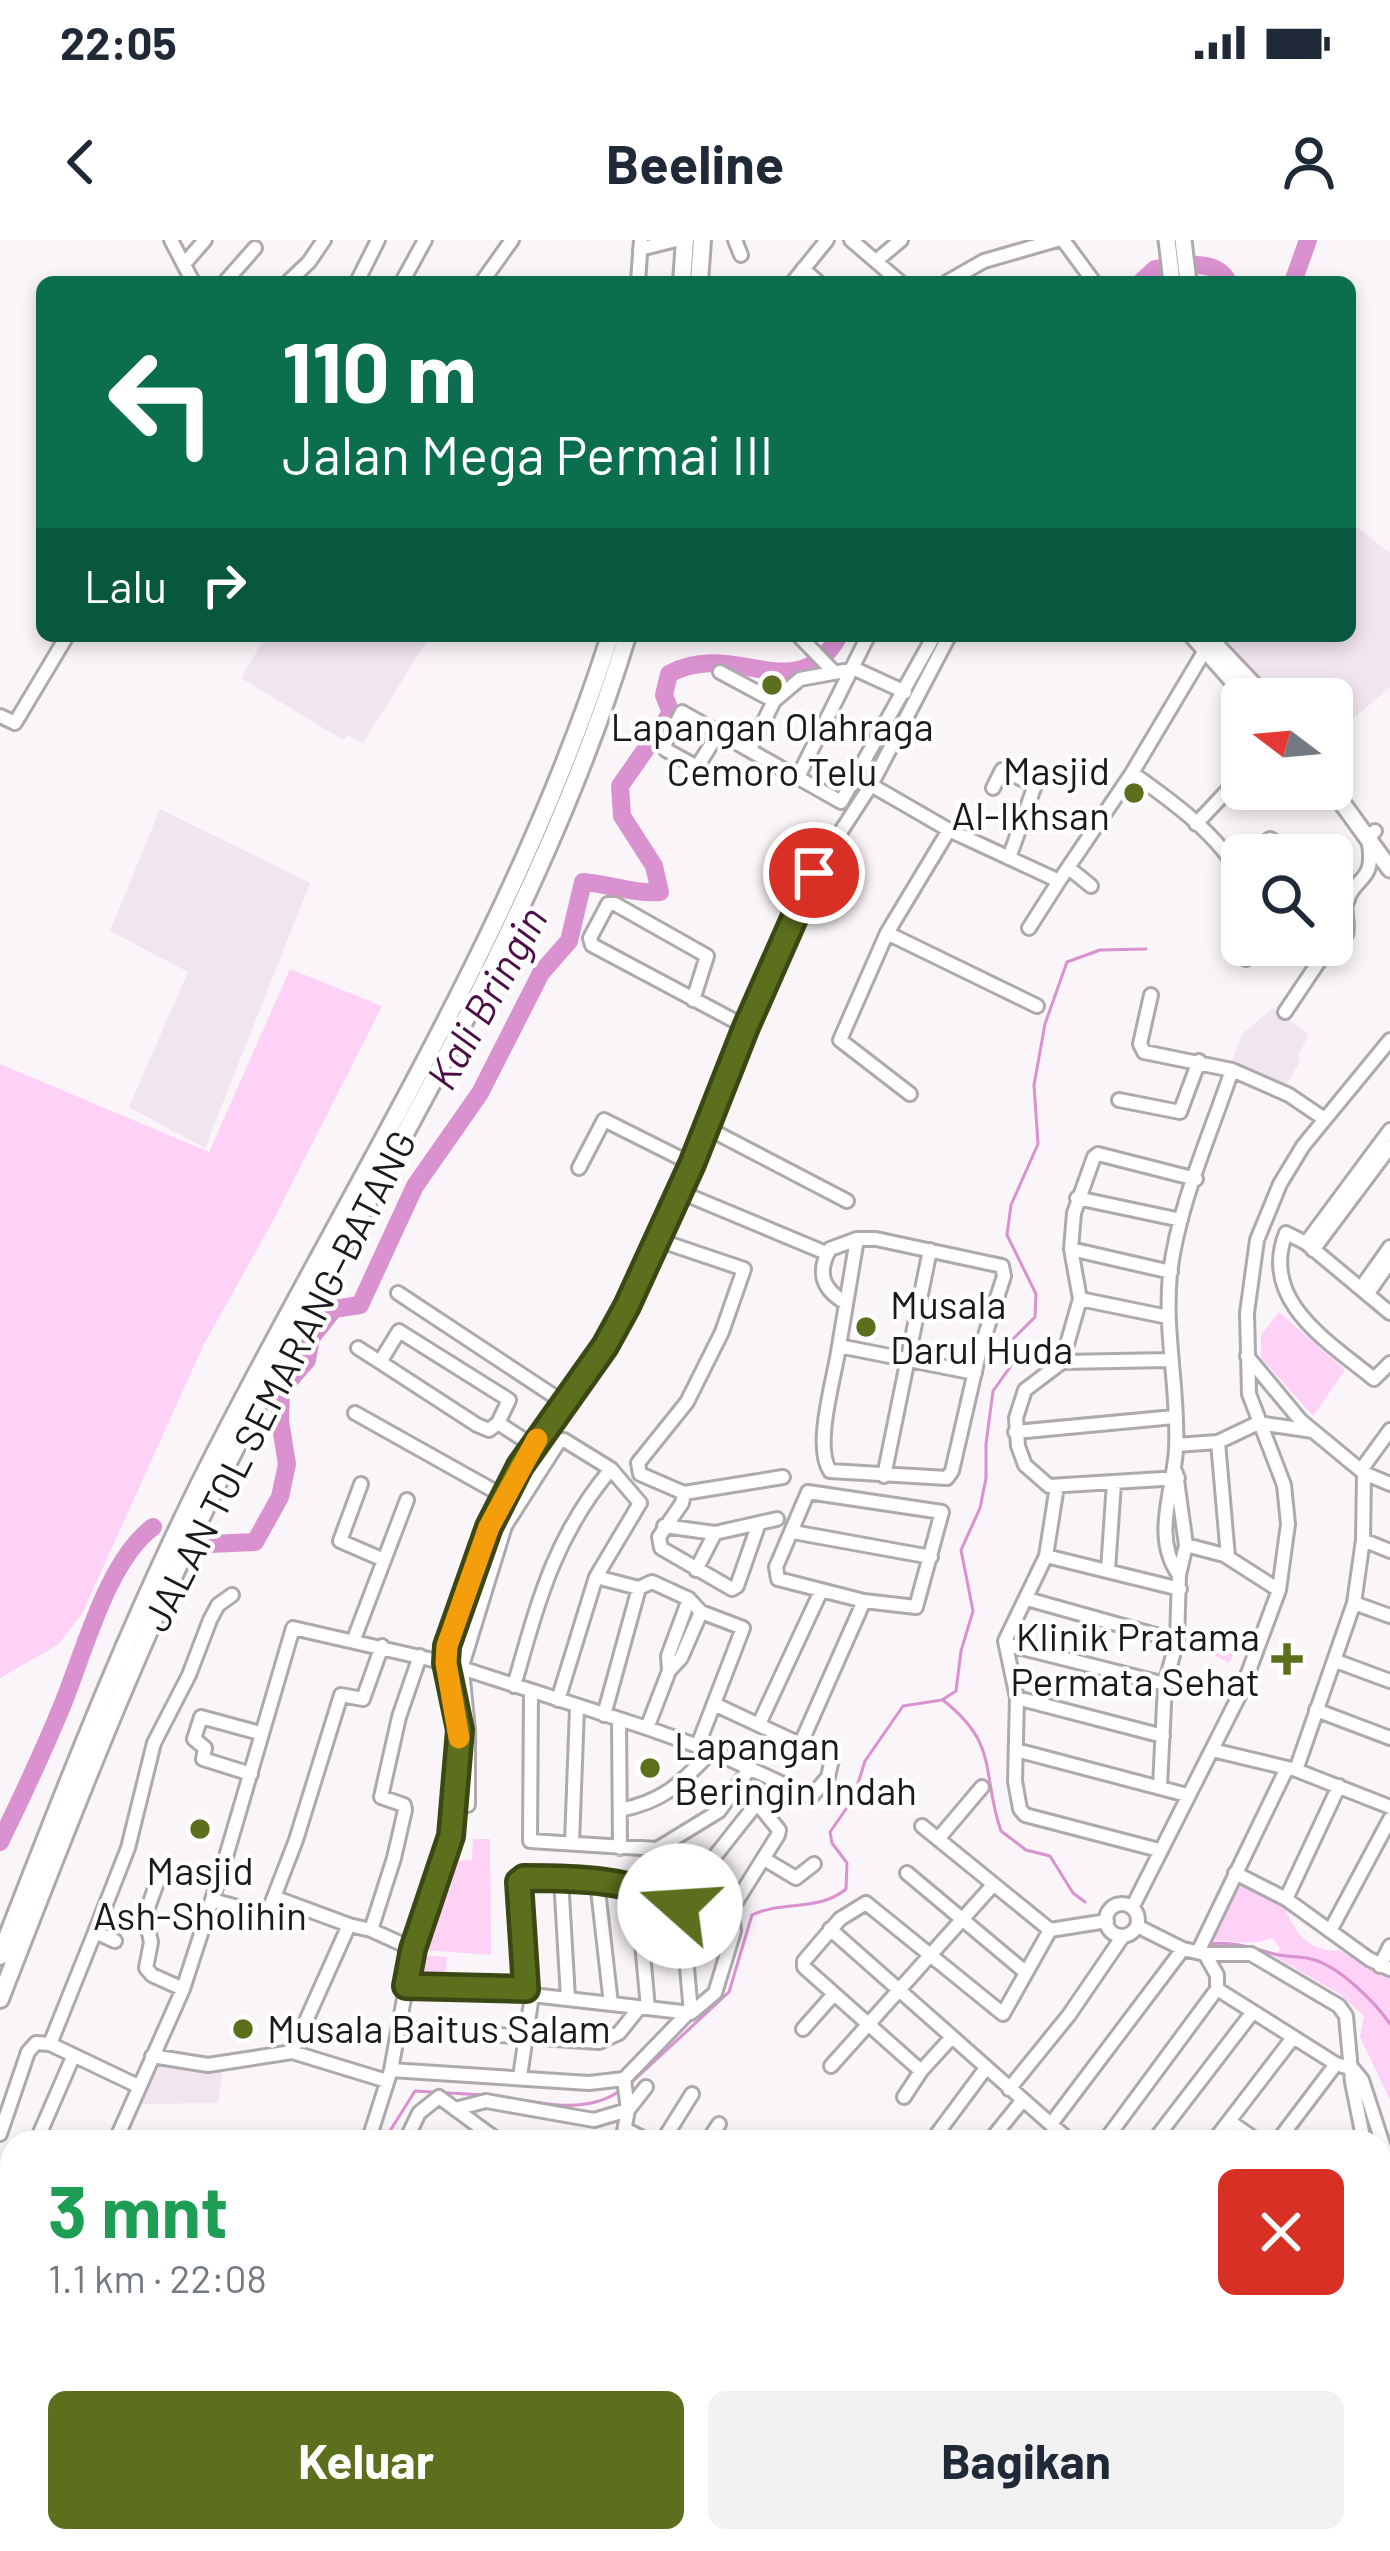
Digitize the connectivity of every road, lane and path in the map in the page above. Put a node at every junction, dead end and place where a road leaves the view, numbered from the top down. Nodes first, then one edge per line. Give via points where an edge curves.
1 (171, 240) edge
2 (206, 240) edge
3 (324, 240) edge
4 (378, 240) edge
5 (425, 240) edge
6 (512, 240) edge
7 (627, 240) edge
8 (681, 240) edge
9 (702, 240) edge
10 (735, 240) edge
11 (827, 240) edge
12 (851, 240) edge
13 (901, 240) edge
14 (1060, 240) edge
15 (643, 245) edge
16 (1176, 245) edge
17 (255, 248) dead end
18 (741, 256) dead end
19 (876, 261) junction
20 (185, 263) junction
21 (803, 269) junction
22 (190, 276) edge
23 (230, 276) edge
24 (294, 276) edge
25 (360, 276) edge
26 (405, 276) edge
27 (486, 276) edge
28 (639, 276) edge
29 (682, 276) edge
30 (699, 276) edge
31 (798, 276) edge
32 (811, 276) edge
33 (893, 276) edge
34 (958, 276) edge
35 (1089, 276) edge
36 (1173, 276) edge
37 (1186, 276) edge
38 (63, 642) edge
39 (608, 642) edge
40 (625, 642) edge
41 (805, 642) edge
42 (865, 642) edge
43 (931, 642) edge
44 (947, 642) edge
45 (1206, 644) edge
46 (826, 662) junction
47 (854, 669) junction
48 (721, 672) dead end
49 (1233, 678) edge
50 (1244, 678) edge
51 (905, 692) junction
52 (773, 701) junction
53 (0, 716) edge
54 (719, 732) junction
55 (750, 748) junction
56 (1132, 773) junction
57 (799, 775) junction
58 (871, 785) junction
59 (993, 788) dead end
60 (1221, 798) edge
61 (1353, 805) edge
62 (1351, 810) edge
63 (1196, 824) junction
64 (949, 830) junction
65 (1372, 834) junction
66 (1221, 843) edge
67 (1390, 853) edge
68 (1009, 858) junction
69 (1070, 869) junction
70 (1390, 869) edge
71 (1059, 881) junction
72 (1091, 886) dead end
73 (1353, 891) edge
74 (1030, 928) dead end
75 (886, 933) junction
76 (1317, 966) edge
77 (1151, 994) dead end
78 (693, 1000) junction
79 (1037, 1006) dead end
80 (1285, 1012) dead end
81 (746, 1027) junction
82 (1388, 1049) edge
83 (1199, 1061) junction
84 (1232, 1070) junction
85 (910, 1094) dead end
86 (1118, 1100) dead end
87 (1323, 1118) junction
88 (706, 1129) junction
89 (1390, 1130) edge
90 (1390, 1148) edge
91 (692, 1164) junction
92 (579, 1168) dead end
93 (1196, 1179) junction
94 (1353, 1188) junction
95 (680, 1192) junction
96 (1078, 1198) junction
97 (847, 1201) dead end
98 (1181, 1220) junction
99 (857, 1239) junction
100 (658, 1240) junction
101 (1309, 1247) junction
102 (1390, 1247) edge
103 (1071, 1249) junction
104 (930, 1250) junction
105 (826, 1253) junction
106 (1390, 1262) edge
107 (1171, 1271) junction
108 (1364, 1291) junction
109 (398, 1293) dead end
110 (1080, 1298) junction
111 (846, 1303) junction
112 (1390, 1313) edge
113 (1168, 1317) junction
114 (839, 1346) junction
115 (358, 1348) dead end
116 (1246, 1355) junction
117 (907, 1359) junction
118 (1170, 1360) junction
119 (380, 1362) junction
120 (1062, 1362) junction
121 (1390, 1363) edge
122 (975, 1373) junction
123 (563, 1402) junction
124 (355, 1413) dead end
125 (1174, 1417) junction
126 (498, 1423) junction
127 (1258, 1423) junction
128 (1390, 1430) edge
129 (1314, 1431) junction
130 (1016, 1432) junction
131 (1218, 1442) junction
132 (532, 1445) junction
133 (1176, 1445) junction
134 (611, 1469) junction
135 (1362, 1472) junction
136 (1174, 1474) junction
137 (884, 1476) junction
138 (783, 1477) dead end
139 (1114, 1483) junction
140 (361, 1484) dead end
141 (1390, 1484) edge
142 (1057, 1486) junction
143 (684, 1492) junction
144 (505, 1497) junction
145 (406, 1500) dead end
146 (777, 1519) dead end
147 (191, 1520) junction
148 (759, 1523) junction
149 (664, 1526) junction
150 (793, 1532) junction
151 (715, 1533) junction
152 (1363, 1540) junction
153 (1186, 1545) junction
154 (1390, 1551) edge
155 (1046, 1556) junction
156 (931, 1557) junction
157 (1228, 1557) junction
158 (384, 1560) junction
159 (171, 1564) junction
160 (696, 1570) junction
161 (1108, 1570) junction
162 (596, 1577) junction
163 (1180, 1582) junction
164 (639, 1588) junction
165 (1280, 1590) junction
166 (821, 1591) junction
167 (232, 1594) dead end
168 (689, 1599) junction
169 (1027, 1599) junction
170 (864, 1601) junction
171 (1354, 1603) junction
172 (701, 1612) junction
173 (1390, 1616) edge
174 (354, 1639) junction
175 (1177, 1641) junction
176 (1006, 1644) junction
177 (382, 1646) junction
178 (420, 1656) junction
179 (1336, 1661) junction
180 (446, 1663) junction
181 (461, 1669) junction
182 (670, 1671) junction
183 (1390, 1681) edge
184 (1165, 1684) junction
185 (514, 1686) junction
186 (531, 1692) junction
187 (177, 1698) junction
188 (1017, 1698) junction
189 (558, 1700) junction
190 (714, 1704) junction
191 (577, 1708) junction
192 (1316, 1710) junction
193 (604, 1715) junction
194 (201, 1717) junction
195 (620, 1719) junction
196 (759, 1724) junction
197 (647, 1728) junction
198 (260, 1733) junction
199 (1163, 1736) junction
200 (1390, 1738) edge
201 (801, 1743) junction
202 (705, 1748) junction
203 (1016, 1750) junction
204 (1212, 1750) junction
205 (750, 1768) junction
206 (1292, 1769) junction
207 (250, 1774) junction
208 (1339, 1786) junction
209 (982, 1787) dead end
210 (1160, 1787) junction
211 (1187, 1795) junction
212 (467, 1805) dead end
213 (1390, 1807) edge
214 (620, 1810) junction
215 (1390, 1819) edge
216 (922, 1826) dead end
217 (938, 1839) junction
218 (572, 1843) junction
219 (620, 1848) junction
220 (1159, 1850) junction
221 (764, 1859) junction
222 (814, 1864) dead end
223 (908, 1873) dead end
224 (1235, 1873) junction
225 (561, 1878) junction
226 (158, 1880) dead end
227 (597, 1881) junction
228 (992, 1885) junction
229 (637, 1888) junction
230 (276, 1898) junction
231 (1286, 1899) junction
232 (212, 1900) junction
233 (680, 1906) junction
234 (1132, 1907) junction
235 (725, 1918) junction
236 (962, 1919) junction
237 (1107, 1922) junction
238 (349, 1925) junction
239 (1136, 1927) junction
240 (830, 1929) junction
241 (370, 1930) junction
242 (1050, 1930) junction
243 (1330, 1931) junction
244 (95, 1932) junction
245 (1123, 1936) junction
246 (116, 1941) dead end
247 (1390, 1946) edge
248 (413, 1949) junction
249 (1183, 1949) junction
250 (1202, 1953) junction
251 (928, 1955) junction
252 (0, 1956) edge
253 (1385, 1968) edge
254 (1024, 1971) junction
255 (406, 1986) junction
256 (183, 1989) junction
257 (1217, 1989) junction
258 (900, 1990) junction
259 (529, 1992) junction
260 (834, 1994) junction
261 (568, 1998) junction
262 (0, 1999) edge
263 (611, 2004) junction
264 (644, 2008) junction
265 (1252, 2013) junction
266 (688, 2014) junction
267 (868, 2025) junction
268 (399, 2027) junction
269 (803, 2029) dead end
270 (526, 2033) junction
271 (952, 2037) junction
272 (1292, 2038) junction
273 (50, 2044) junction
274 (292, 2052) junction
275 (152, 2056) junction
276 (73, 2057) junction
277 (1336, 2065) junction
278 (831, 2066) dead end
279 (986, 2068) junction
280 (1353, 2069) junction
281 (921, 2071) junction
282 (389, 2076) junction
283 (520, 2077) junction
284 (624, 2079) junction
285 (138, 2086) junction
286 (646, 2087) dead end
287 (1009, 2089) junction
288 (692, 2094) dead end
289 (904, 2097) dead end
290 (1022, 2101) junction
291 (455, 2109) junction
292 (628, 2110) junction
293 (1229, 2121) junction
294 (719, 2124) dead end
295 (414, 2129) edge
296 (1, 2130) edge
297 (41, 2130) edge
298 (120, 2130) edge
299 (372, 2130) edge
300 (484, 2130) edge
301 (626, 2130) edge
302 (670, 2130) edge
303 (715, 2130) edge
304 (940, 2130) edge
305 (999, 2130) edge
306 (1052, 2130) edge
307 (1055, 2130) edge
308 (1113, 2130) edge
309 (1163, 2130) edge
310 (1222, 2130) edge
311 (1242, 2130) edge
312 (1286, 2130) edge
313 (1362, 2130) edge
314 (1380, 2130) edge

1 - 20 street
2 - 20 street
3 - 24 street
4 - 25 street
5 - 26 street
6 - 27 street
7 - 15 street
8 - 15 street
8 - 29 highway
9 - 30 highway
10 - 18 street
11 - 21 street
12 - 19 street
13 - 19 street
14 - 34 street
14 - 35 street
15 - 28 street
16 - 36 main road
16 - 37 main road
17 - 23 street
19 - 33 street
20 - 22 street
21 - 31 street
21 - 32 street
38 - 53 street via 15,723
39 - 147 highway, JALAN TOL SEMARANG–BATANG via 501,913
40 - 147 highway, JALAN TOL SEMARANG–BATANG via 516,916
41 - 46 street
42 - 47 street
43 - 51 street
44 - 58 street
45 - 49 main road
45 - 50 main road
45 - 56 street
46 - 47 street
46 - 52 street
47 - 51 street
47 - 57 street
48 - 52 street
51 - 57 street via 841,802
52 - 55 street
54 - 54 street via 696,767 666,750 682,712
54 - 55 street
55 - 57 street
56 - 63 street
56 - 69 street
58 - 64 street
58 - 81 street via 814,873
59 - 68 street via 1002,770 1035,785
60 - 63 street
61 - 65 main road
62 - 65 main road
63 - 66 street
64 - 68 street
64 - 75 street
65 - 67 main road
65 - 70 main road
65 - 73 street via 1372,862
68 - 71 street
69 - 71 street
69 - 72 street
71 - 74 street
75 - 79 street
75 - 85 street via 840,1040
76 - 80 street
77 - 83 street via 1141,1048
78 - 78 street via 592,945 608,904 707,956
78 - 81 street
81 - 88 street
82 - 87 street
83 - 84 street
83 - 86 street via 1180,1112
84 - 87 street
84 - 93 street
87 - 116 street via 1280,1184 1257,1240
88 - 91 street
88 - 97 street
89 - 94 street
90 - 94 street
91 - 92 street via 604,1120
91 - 95 street
93 - 96 street via 1098,1154
93 - 98 street
94 - 101 street
95 - 100 street
95 - 105 street
96 - 98 street
96 - 103 street
98 - 107 street
99 - 104 street
99 - 105 street
99 - 111 street
100 - 123 street via 605,1346
100 - 143 street via 744,1269 687,1402 638,1462 640,1474
101 - 108 street
101 - 121 street via 1286,1233 1281,1281 1293,1308 1375,1379
102 - 108 street
103 - 107 street
103 - 110 street
104 - 117 street
104 - 122 street via 1002,1266
105 - 111 street via 823,1280
106 - 108 street
107 - 113 street
108 - 112 street
109 - 123 street
110 - 113 street
110 - 120 street
111 - 114 street
113 - 118 street
114 - 117 street
114 - 137 street via 824,1464
115 - 119 street
116 - 127 street
116 - 129 street
117 - 122 street
117 - 137 street
118 - 120 street
118 - 125 street
119 - 126 street via 477,1425 489,1430
119 - 126 street via 403,1330 509,1400
120 - 130 street via 1025,1390
122 - 137 street via 952,1472 938,1480
123 - 132 street
124 - 144 street
125 - 130 street
125 - 133 street
126 - 132 street
127 - 129 street
127 - 131 street
127 - 165 street via 1285,1485
128 - 135 street
129 - 135 street
130 - 142 street via 1025,1466
131 - 133 street
131 - 157 street
132 - 144 street
133 - 136 street
134 - 162 street via 640,1501
134 - 181 street via 560,1440 506,1526
134 - 185 street via 553,1557
135 - 141 street
135 - 152 street
136 - 139 street
136 - 153 street
136 - 163 street via 1167,1558
138 - 143 street
139 - 142 street
139 - 161 street
140 - 158 street via 340,1541
142 - 155 street
143 - 149 street
144 - 180 street
145 - 158 street
146 - 148 street
147 - 159 highway, JALAN TOL SEMARANG–BATANG
148 - 151 street
148 - 160 street via 737,1586
149 - 151 street
149 - 160 street via 661,1548
150 - 156 street
150 - 156 street via 808,1492 942,1512
150 - 166 street via 778,1579
151 - 160 street
152 - 154 street
152 - 171 street
153 - 157 street
153 - 163 street
155 - 161 street
155 - 169 street
156 - 170 street via 916,1606
157 - 165 street
158 - 174 street
159 - 252 highway, JALAN TOL SEMARANG–BATANG
159 - 262 highway, JALAN TOL SEMARANG–BATANG
161 - 163 street
162 - 164 street
162 - 189 street
163 - 175 street
164 - 168 street via 652,1582
164 - 193 street
165 - 204 street
166 - 170 street
166 - 196 street
167 - 187 street via 210,1620
168 - 172 street
168 - 182 street
169 - 175 street
169 - 176 street
170 - 201 street
171 - 173 street
171 - 179 street
172 - 182 street
172 - 190 street via 739,1625 742,1635
174 - 177 street
174 - 198 street via 293,1628
175 - 184 street
176 - 184 street
176 - 188 street
177 - 178 street
177 - 230 street via 363,1699 341,1695
178 - 180 street
178 - 241 street via 380,1797 405,1807
179 - 183 street
179 - 192 street
180 - 181 street
180 - 248 street via 460,1730 451,1836
181 - 185 street
181 - 212 street
182 - 197 street
184 - 199 street
185 - 186 street
186 - 189 street
186 - 218 street via 529,1836
187 - 194 street
187 - 244 street via 154,1743 128,1848
188 - 199 street
188 - 203 street
189 - 191 street
190 - 196 street
190 - 202 street
191 - 193 street
191 - 218 street
192 - 200 street
192 - 206 street
193 - 195 street
194 - 198 street
194 - 207 street via 194,1739 205,1748 203,1759
195 - 197 street
195 - 214 street
196 - 201 street
197 - 202 street
198 - 207 street
199 - 210 street
201 - 205 street via 832,1759 811,1797
202 - 205 street
202 - 214 street via 676,1788
203 - 210 street
203 - 220 street via 1025,1815
204 - 206 street
204 - 211 street
205 - 219 street via 700,1826 657,1849
206 - 208 street
206 - 224 street
207 - 232 street
208 - 213 street
208 - 231 street
209 - 217 street
210 - 211 street
211 - 220 street
214 - 219 street
215 - 243 street
216 - 217 street
217 - 228 street
218 - 219 street
220 - 234 street
221 - 222 street via 796,1878
221 - 233 street via 779,1830 757,1803
221 - 235 street
223 - 236 street
224 - 231 street
224 - 250 street
225 - 227 street
225 - 259 street via 519,1882
225 - 261 street
226 - 256 street via 145,1916 152,1942 146,1968
227 - 229 street
227 - 263 street
228 - 236 street
228 - 242 street
229 - 233 street
229 - 264 street
230 - 232 street via 266,1916
230 - 238 street
231 - 243 street
232 - 256 street
233 - 235 street
233 - 266 street
234 - 237 street via 1115,1906
234 - 239 street
235 - 266 street via 735,1926 719,1986
236 - 251 street
236 - 254 street
237 - 242 street
237 - 245 street
238 - 241 street
238 - 274 street
239 - 245 street
239 - 249 street
240 - 251 street via 866,1903
240 - 258 street
240 - 260 street via 804,1960
241 - 248 street
242 - 254 street
243 - 253 street
244 - 246 street
244 - 273 street
245 - 287 street
247 - 253 street
248 - 255 street
249 - 250 street
249 - 307 street
250 - 257 street
250 - 280 street via 1251,1954 1339,2006
251 - 254 street via 1003,2014
251 - 258 street
255 - 259 street
255 - 268 street
256 - 275 street
257 - 265 street
257 - 308 street
258 - 267 street
258 - 271 street
259 - 261 street
259 - 270 street
260 - 267 street
260 - 269 street
261 - 263 street
263 - 264 street
264 - 266 street
264 - 270 street via 610,2040
265 - 272 street
265 - 309 street
266 - 284 street
267 - 278 street
267 - 281 street
268 - 270 street
268 - 282 street
270 - 283 street
271 - 279 street
271 - 281 street
272 - 277 street
272 - 293 street
273 - 276 street
273 - 296 street via 35,2043 28,2052
274 - 275 street via 208,2065
274 - 282 street
275 - 285 street
276 - 285 street
276 - 297 street
277 - 280 street
277 - 312 street
279 - 287 street
279 - 304 street
280 - 313 street
280 - 314 street
281 - 289 street
282 - 283 street
282 - 299 street
283 - 284 street
284 - 292 street
285 - 298 street
286 - 292 street
287 - 290 street
288 - 302 street
290 - 305 street
290 - 306 street
291 - 292 street via 486,2102 582,2121
291 - 295 street via 439,2097
291 - 300 street
292 - 301 street
293 - 310 street
293 - 311 street
294 - 303 street

